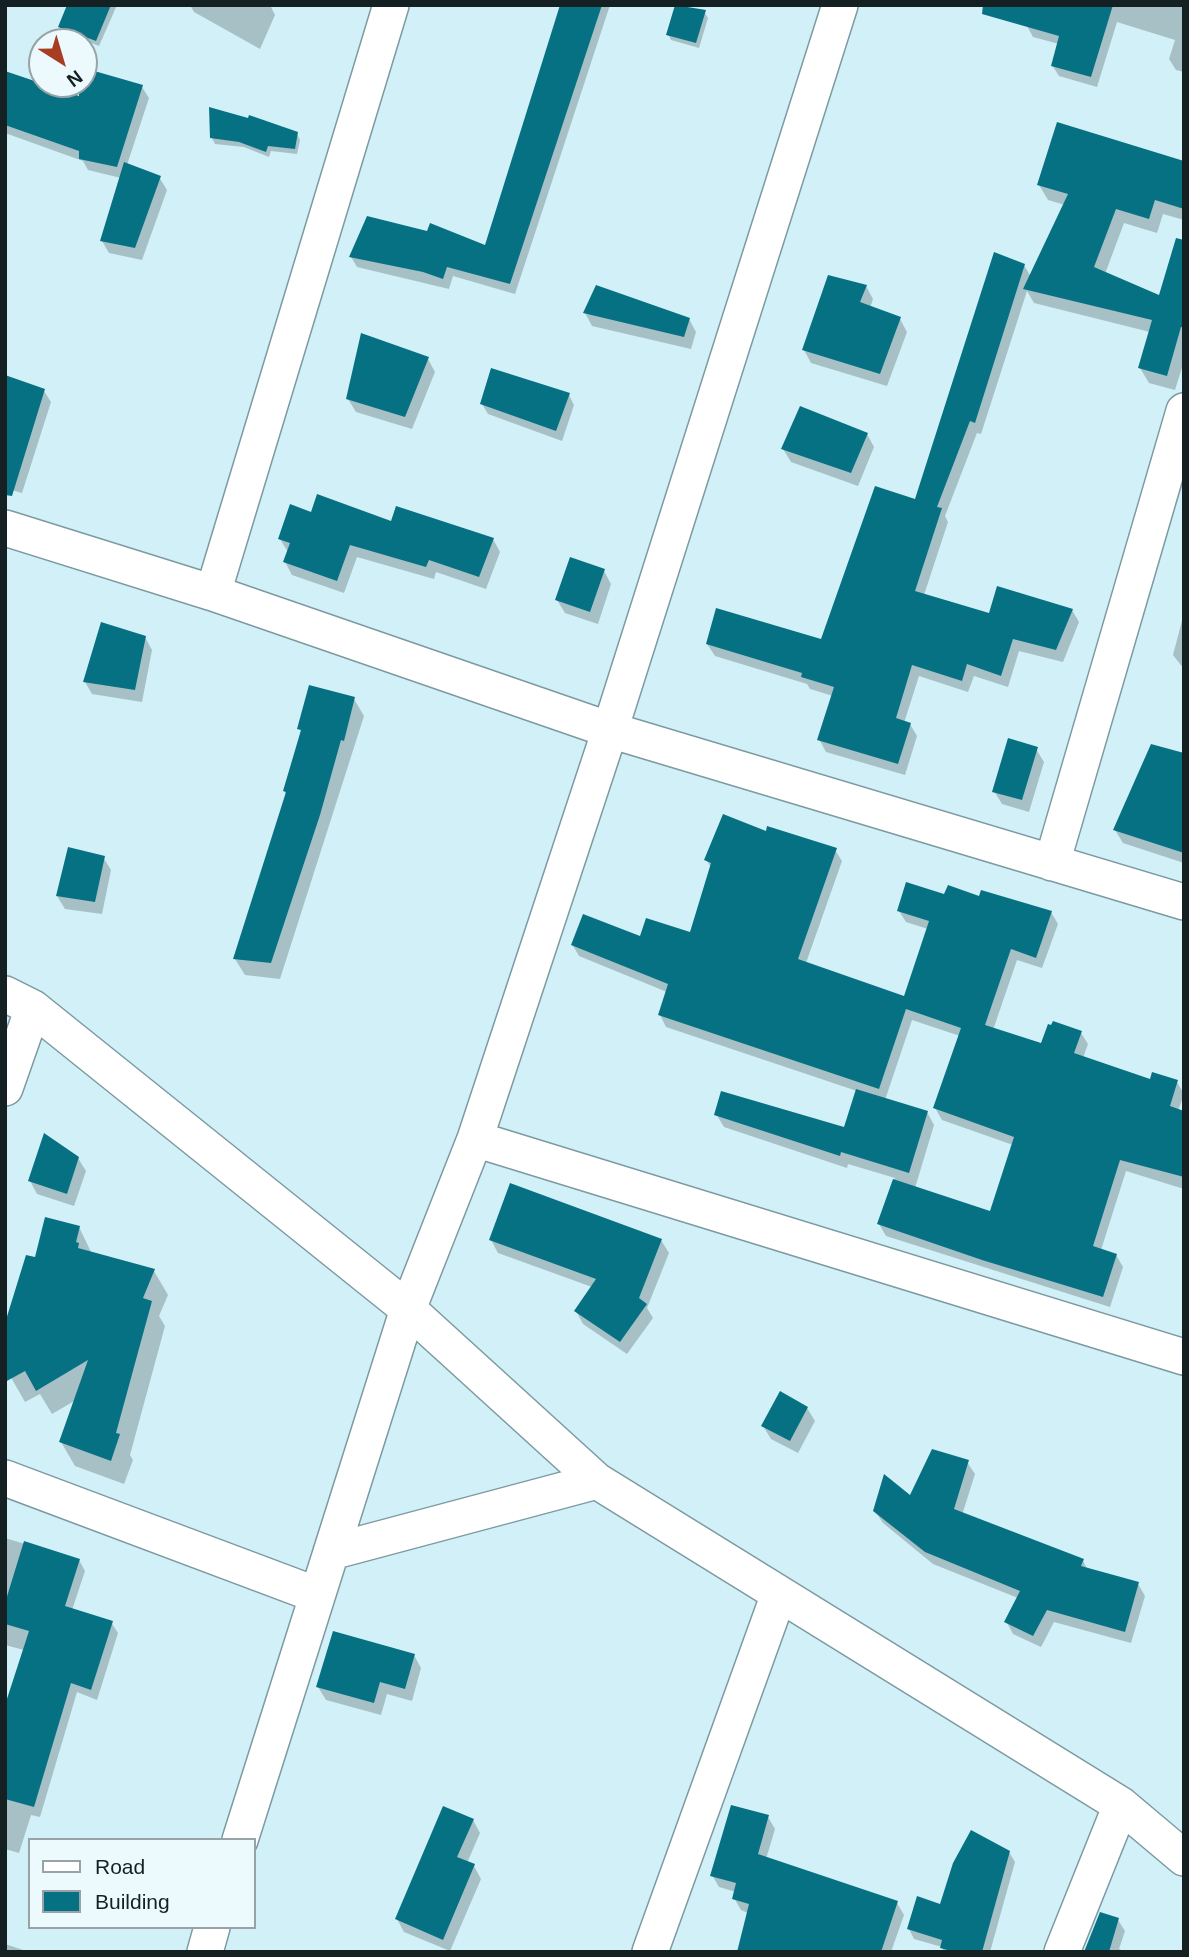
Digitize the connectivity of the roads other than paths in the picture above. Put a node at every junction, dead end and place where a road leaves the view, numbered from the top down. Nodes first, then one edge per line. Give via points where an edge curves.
1 (391, 5) edge
2 (840, 5) edge
3 (1184, 411) edge
4 (5, 528) edge
5 (213, 593) junction
6 (610, 730) junction
7 (1052, 863) junction
8 (1184, 902) edge
9 (19, 1001) edge
10 (5, 1088) edge
11 (475, 1139) junction
12 (408, 1309) junction
13 (1184, 1357) edge
14 (5, 1478) edge
15 (597, 1481) junction
16 (331, 1552) junction
17 (779, 1594) junction
18 (317, 1595) junction
19 (1121, 1805) junction
20 (241, 1838) edge
21 (1184, 1858) edge
22 (211, 1929) edge
23 (205, 1952) edge
24 (650, 1952) edge
25 (1062, 1952) edge

1 - 5 street
2 - 6 street
3 - 7 street
4 - 5 street
5 - 6 street
6 - 7 street
6 - 11 street
7 - 8 street
9 - 10 street
9 - 12 street
11 - 12 street
11 - 13 street
12 - 15 street
12 - 16 street
14 - 18 street
15 - 16 street
15 - 17 street
16 - 18 street
17 - 19 street
17 - 24 street
18 - 20 street
19 - 21 street
19 - 25 street
22 - 23 street

